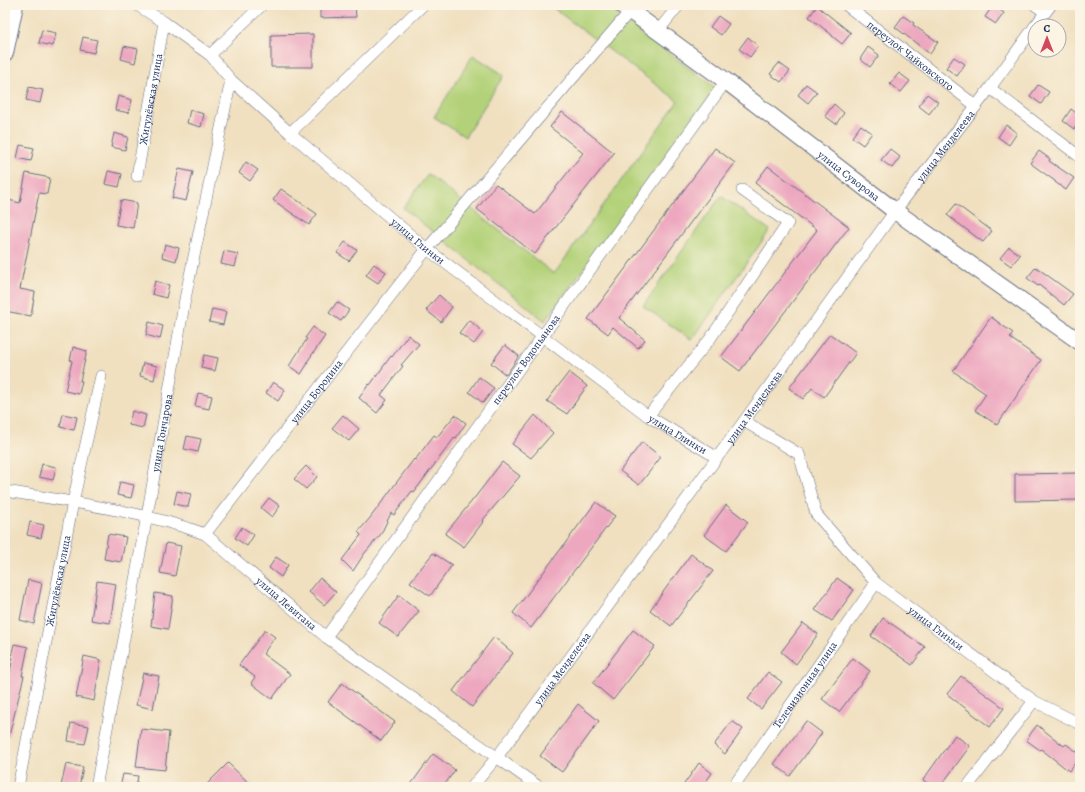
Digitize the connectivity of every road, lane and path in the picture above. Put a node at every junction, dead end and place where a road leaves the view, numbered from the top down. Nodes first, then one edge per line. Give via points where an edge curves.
1 (15, 5) edge
2 (137, 5) edge
3 (262, 5) edge
4 (422, 5) edge
5 (679, 5) edge
6 (846, 5) edge
7 (1035, 5) edge
8 (626, 8) edge
9 (1048, 9) edge
10 (1041, 18) edge
11 (164, 22) junction
12 (658, 31) junction
13 (1027, 37) edge
14 (5, 53) edge
15 (210, 55) junction
16 (231, 80) junction
17 (726, 82) junction
18 (990, 88) junction
19 (976, 106) junction
20 (290, 133) junction
21 (1080, 156) edge
22 (137, 176) dead end
23 (742, 190) dead end
24 (895, 211) junction
25 (427, 249) junction
26 (542, 337) junction
27 (1080, 342) edge
28 (101, 376) dead end
29 (648, 416) junction
30 (744, 421) junction
31 (716, 457) junction
32 (5, 491) edge
33 (73, 502) junction
34 (147, 516) junction
35 (206, 534) junction
36 (876, 582) junction
37 (326, 636) junction
38 (1034, 701) junction
39 (1080, 724) edge
40 (497, 756) junction
41 (18, 787) edge
42 (96, 787) edge
43 (472, 787) edge
44 (539, 787) edge
45 (733, 787) edge
46 (967, 787) edge

1 - 14 street
2 - 11 street, улица Глинки
3 - 15 street
4 - 20 street
5 - 12 street
6 - 19 street, переулок Чайковского
7 - 9 street
8 - 12 street, улица Суворова
8 - 25 street, улица Бородина
9 - 10 street, улица Менделеева
11 - 15 street, улица Глинки
11 - 22 street, Жигулёвская улица
12 - 17 street, улица Суворова
13 - 18 street, улица Менделеева
15 - 16 street, улица Глинки
16 - 20 street, улица Глинки
16 - 34 street, улица Гончарова via 185,299
17 - 24 street, улица Суворова
17 - 26 street, переулок Водопьянова
18 - 19 street, улица Менделеева
18 - 21 street
19 - 24 street, улица Менделеева
20 - 25 street, улица Глинки
23 - 29 street via 788,223 710,339
24 - 27 street, улица Суворова
24 - 30 street, улица Менделеева
25 - 26 street, улица Глинки
25 - 35 street, улица Бородина
26 - 29 street, улица Глинки
26 - 37 street, переулок Водопьянова
28 - 33 street, Жигулёвская улица
29 - 31 street, улица Глинки
30 - 31 street, улица Менделеева
30 - 36 street, улица Глинки via 799,454 816,514
31 - 40 street, улица Менделеева
32 - 33 street, улица Левитана
33 - 34 street, улица Левитана
33 - 41 street, Жигулёвская улица
34 - 35 street, улица Левитана
34 - 42 street, улица Гончарова
35 - 37 street, улица Левитана
36 - 38 street, улица Глинки
36 - 45 street, Телевизионная улица
37 - 40 street, улица Левитана
38 - 39 street, улица Глинки
38 - 46 street
40 - 43 street, улица Менделеева
40 - 44 street, улица Левитана

